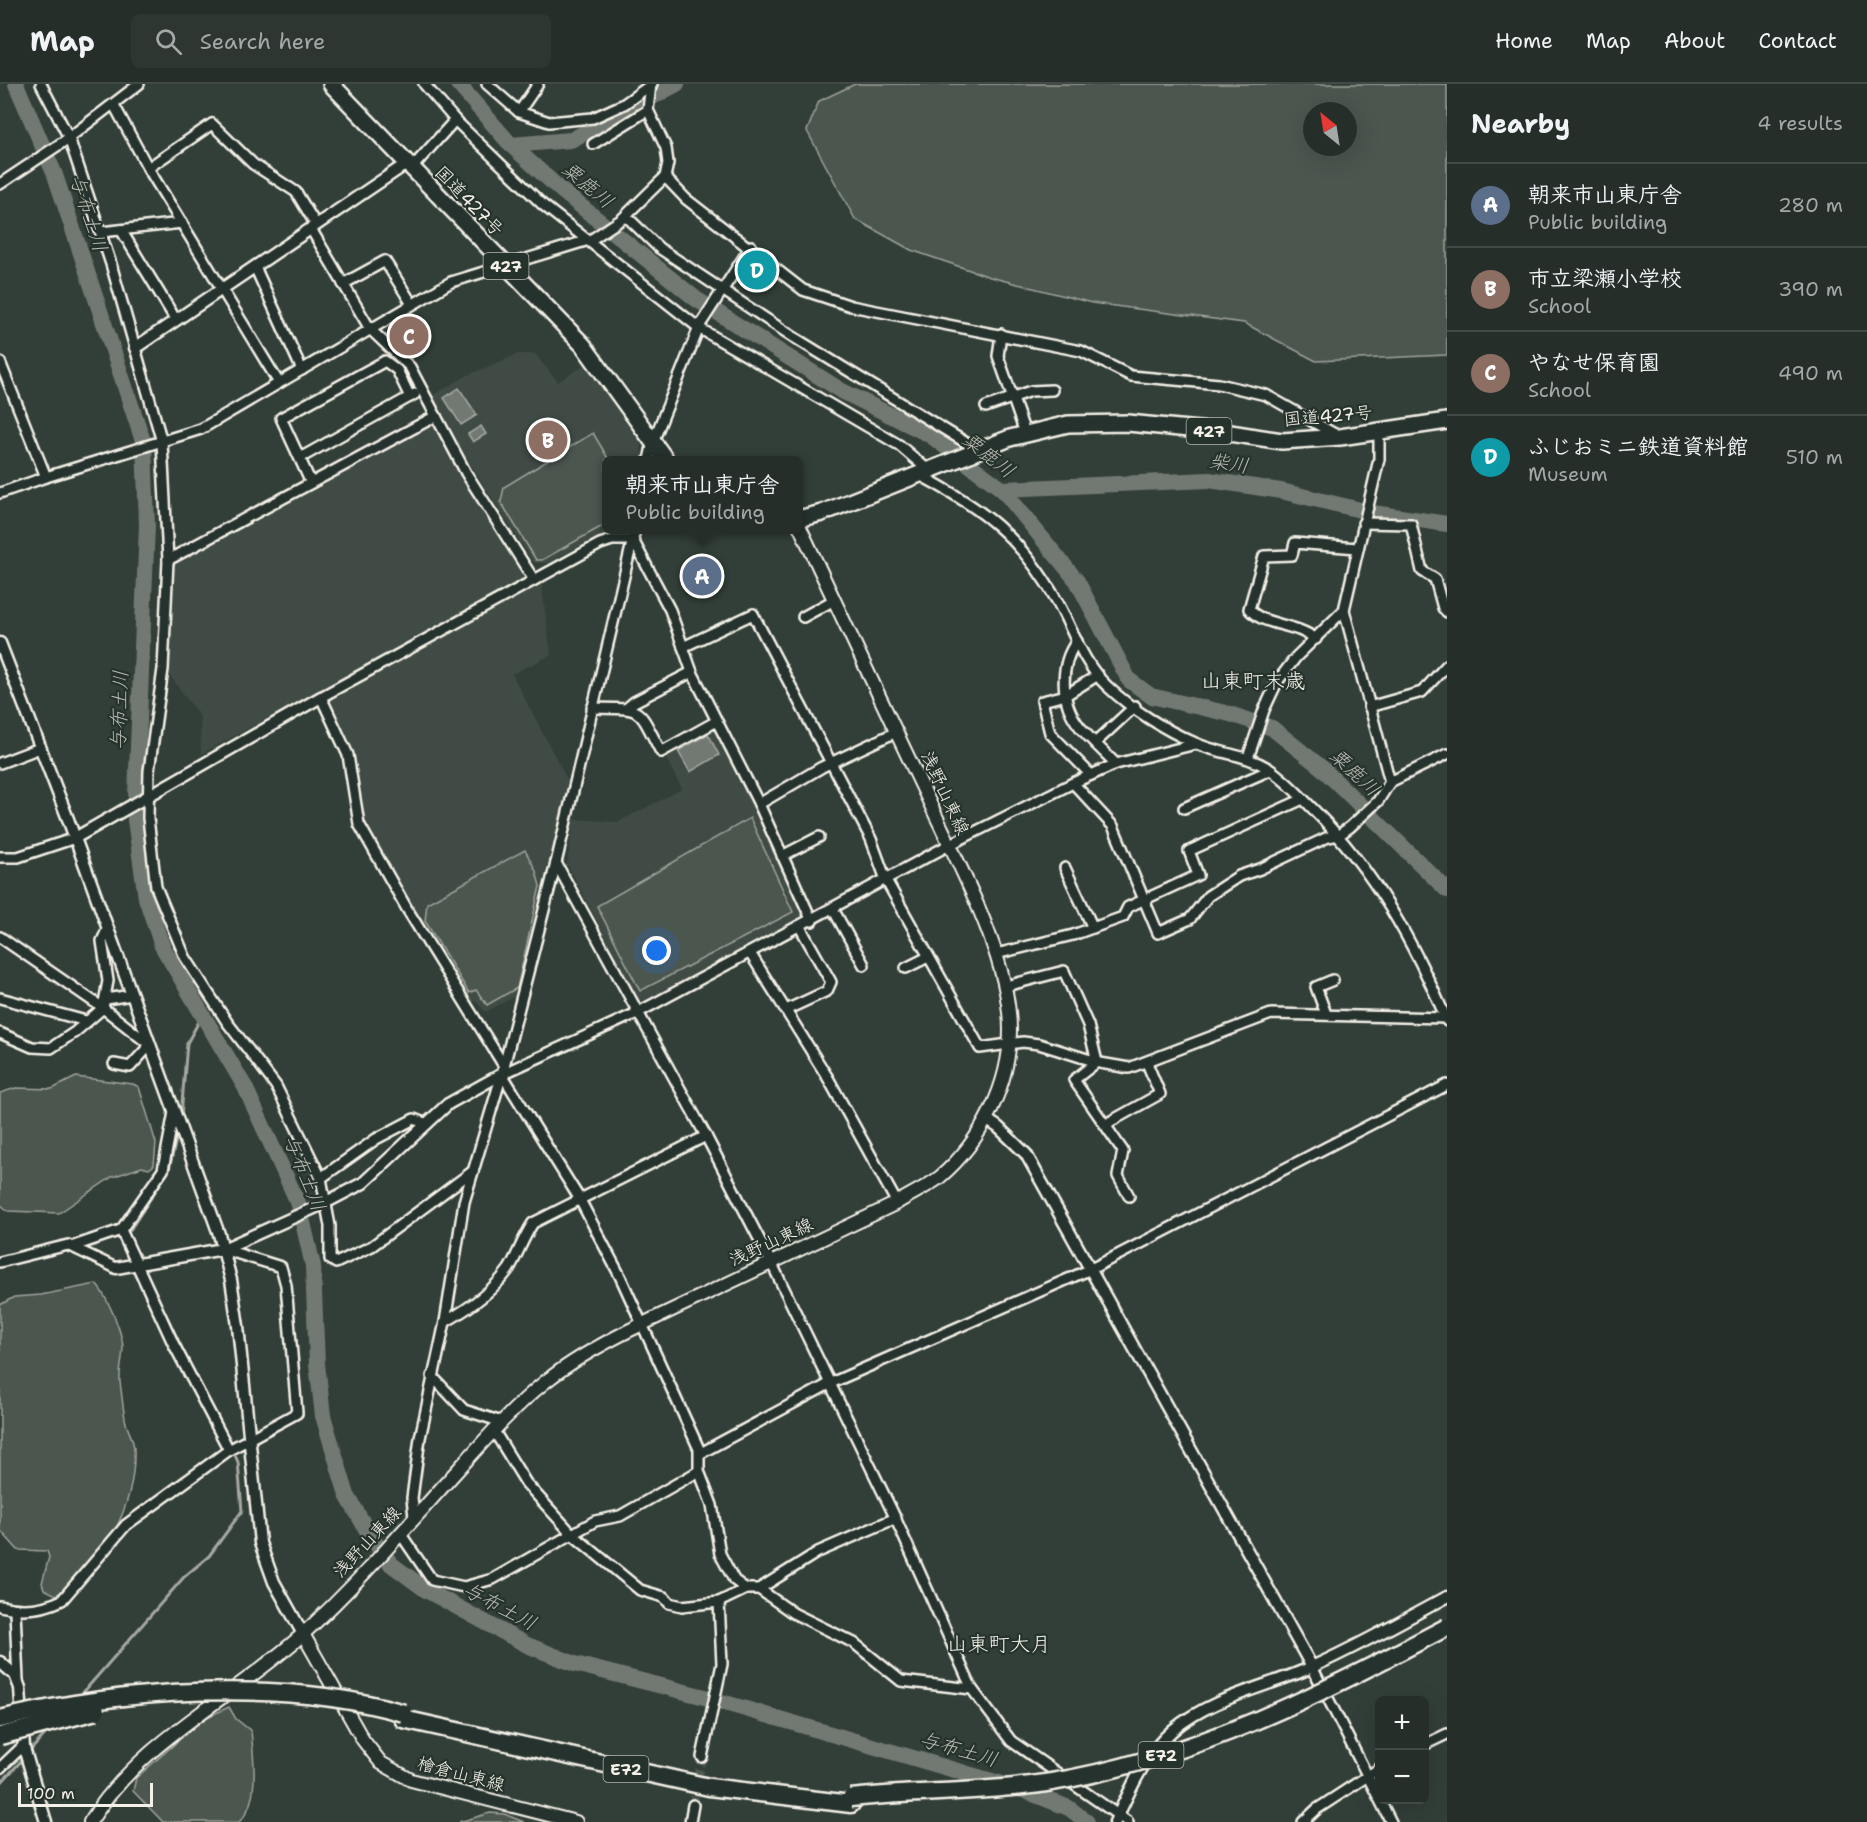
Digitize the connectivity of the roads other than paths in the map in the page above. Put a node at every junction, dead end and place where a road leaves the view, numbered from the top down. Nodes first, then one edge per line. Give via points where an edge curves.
1 (41, 84) edge
2 (139, 84) edge
3 (331, 84) edge
4 (424, 84) edge
5 (487, 84) edge
6 (538, 84) edge
7 (651, 84) edge
8 (114, 105) junction
9 (648, 110) junction
10 (519, 112) junction
11 (455, 120) junction
12 (68, 139) junction
13 (593, 144) dead end
14 (408, 166) junction
15 (147, 168) junction
16 (665, 177) junction
17 (0, 184) edge
18 (624, 217) junction
19 (182, 223) junction
20 (314, 226) junction
21 (122, 230) junction
22 (100, 232) junction
23 (589, 240) junction
24 (750, 246) junction
25 (505, 266) junction
26 (255, 267) junction
27 (343, 284) junction
28 (223, 290) junction
29 (722, 291) junction
30 (412, 304) junction
31 (176, 320) junction
32 (700, 327) junction
33 (370, 329) junction
34 (1001, 334) junction
35 (135, 348) junction
36 (0, 362) edge
37 (302, 369) junction
38 (279, 383) junction
39 (422, 390) junction
40 (1052, 390) dead end
41 (410, 397) junction
42 (1013, 398) junction
43 (986, 407) dead end
44 (436, 416) junction
45 (1447, 421) edge
46 (1379, 431) junction
47 (1025, 433) junction
48 (1340, 437) junction
49 (653, 442) junction
50 (160, 443) junction
51 (976, 451) junction
52 (650, 456) edge
53 (663, 456) edge
54 (300, 458) junction
55 (927, 471) junction
56 (45, 477) junction
57 (311, 483) junction
58 (0, 494) edge
59 (803, 519) edge
60 (1363, 522) junction
61 (803, 532) edge
62 (634, 534) edge
63 (633, 540) junction
64 (1357, 548) junction
65 (168, 560) junction
66 (534, 580) junction
67 (834, 600) junction
68 (1344, 610) junction
69 (1447, 612) edge
70 (803, 617) dead end
71 (1316, 639) junction
72 (1077, 641) junction
73 (0, 643) edge
74 (683, 647) junction
75 (1447, 665) edge
76 (692, 672) junction
77 (1098, 675) junction
78 (1066, 695) junction
79 (321, 697) junction
80 (1135, 706) junction
81 (1370, 707) junction
82 (592, 708) junction
83 (627, 708) junction
84 (715, 722) junction
85 (896, 732) junction
86 (1095, 743) junction
87 (1196, 744) junction
88 (40, 748) junction
89 (1250, 753) junction
90 (1447, 754) edge
91 (0, 763) edge
92 (830, 764) junction
93 (1116, 764) junction
94 (1270, 770) junction
95 (1091, 775) junction
96 (1390, 782) junction
97 (1073, 783) junction
98 (146, 799) junction
99 (1303, 799) junction
100 (759, 804) junction
101 (1184, 808) dead end
102 (1339, 835) junction
103 (819, 837) dead end
104 (75, 838) junction
105 (950, 845) junction
106 (782, 855) junction
107 (0, 857) edge
108 (556, 863) junction
109 (1065, 868) dead end
110 (886, 880) junction
111 (1143, 902) junction
112 (833, 909) junction
113 (812, 921) junction
114 (800, 927) junction
115 (108, 928) junction
116 (1093, 928) junction
117 (0, 937) edge
118 (750, 954) junction
119 (996, 954) junction
120 (928, 957) junction
121 (864, 964) dead end
122 (906, 968) dead end
123 (1333, 980) dead end
124 (1006, 986) junction
125 (132, 995) junction
126 (0, 998) edge
127 (104, 1004) junction
128 (786, 1010) junction
129 (637, 1013) junction
130 (1326, 1014) junction
131 (1446, 1020) edge
132 (86, 1021) junction
133 (0, 1033) edge
134 (150, 1045) junction
135 (1008, 1045) junction
136 (1097, 1062) junction
137 (1147, 1063) junction
138 (114, 1064) dead end
139 (503, 1070) junction
140 (1447, 1085) edge
141 (174, 1112) junction
142 (986, 1119) junction
143 (427, 1124) junction
144 (1106, 1124) junction
145 (706, 1137) junction
146 (473, 1171) junction
147 (321, 1178) junction
148 (1129, 1196) dead end
149 (579, 1198) junction
150 (897, 1203) junction
151 (323, 1205) junction
152 (121, 1230) junction
153 (71, 1246) junction
154 (223, 1249) junction
155 (0, 1262) edge
156 (771, 1262) junction
157 (135, 1263) junction
158 (116, 1268) joint
159 (1091, 1269) junction
160 (445, 1322) junction
161 (642, 1324) junction
162 (432, 1376) junction
163 (831, 1383) junction
164 (498, 1427) junction
165 (249, 1441) junction
166 (229, 1450) junction
167 (701, 1453) junction
168 (699, 1471) junction
169 (414, 1517) junction
170 (896, 1518) junction
171 (572, 1534) junction
172 (398, 1535) junction
173 (746, 1589) junction
174 (759, 1589) junction
175 (1447, 1597) edge
176 (719, 1602) junction
177 (0, 1606) edge
178 (15, 1610) junction
179 (1447, 1627) edge
180 (303, 1635) junction
181 (1447, 1637) edge
182 (0, 1662) edge
183 (1312, 1667) junction
184 (18, 1681) junction
185 (972, 1689) junction
186 (126, 1704) junction
187 (403, 1716) junction
188 (0, 1719) edge
189 (0, 1725) edge
190 (1447, 1734) edge
191 (0, 1736) edge
192 (1429, 1743) edge
193 (23, 1746) junction
194 (702, 1757) tunnel mouth
195 (0, 1768) edge
196 (1375, 1770) edge
197 (1366, 1775) junction
198 (851, 1801) junction
199 (693, 1805) tunnel mouth
200 (1119, 1820) edge
201 (46, 1822) edge
202 (90, 1822) edge
203 (576, 1822) edge
204 (690, 1822) edge
205 (1303, 1822) edge
206 (1391, 1822) edge

1 - 12 street
2 - 8 street
3 - 14 highway, 国道427号 / 427
4 - 11 street
5 - 10 street
6 - 10 street
7 - 9 street
7 - 10 street via 624,104 593,118 549,122
8 - 12 street
8 - 15 street
9 - 13 street
9 - 16 street via 666,148
11 - 14 street
11 - 23 street via 543,205
12 - 17 street
12 - 22 street
14 - 20 street
14 - 25 highway, 国道427号 / 427
15 - 19 street
15 - 20 street via 212,124 253,164 296,192
16 - 18 street
16 - 24 street via 686,199
18 - 23 street
18 - 29 street via 659,248
19 - 21 street
19 - 28 street
20 - 26 street
20 - 27 street
21 - 22 street
21 - 31 street
22 - 35 street
23 - 25 street
23 - 32 street
24 - 29 street
24 - 34 street via 803,290 851,306
25 - 30 street via 451,282
25 - 49 highway, 国道427号 / 427 via 583,345
26 - 28 street
26 - 37 street
27 - 30 street via 385,261
27 - 33 street
28 - 31 street
28 - 38 street
29 - 32 street
29 - 51 street
30 - 33 street
31 - 35 street
32 - 49 street
32 - 55 street via 899,445
33 - 37 street
33 - 39 street via 410,367
34 - 42 street via 998,356
34 - 48 street via 1081,351 1131,376 1218,384 1266,395
35 - 50 street
36 - 56 street
37 - 38 street
38 - 50 street via 201,429
39 - 41 street
39 - 44 street
40 - 42 street
41 - 54 street
41 - 54 street via 397,370 386,361 281,418
42 - 43 street
42 - 47 street
44 - 57 street
44 - 66 street via 466,473
45 - 46 highway, 国道427号 / 427
46 - 48 highway, 国道427号 / 427
46 - 60 street via 1378,459
47 - 48 highway, 国道427号 / 427 via 1068,424 1108,422 1282,441
47 - 51 highway, 国道427号 / 427
49 - 52 street
49 - 53 highway, 国道427号 / 427
50 - 56 street
50 - 65 street
51 - 55 highway, 国道427号 / 427
54 - 57 street
55 - 59 highway, 国道427号 / 427
55 - 72 street via 1016,542 1056,599
56 - 58 street
57 - 65 street
60 - 64 street
60 - 69 street via 1411,524 1422,571 1435,579
61 - 67 main road, 浅野山東線
62 - 63 street
63 - 66 street via 604,542
63 - 74 street via 670,610
63 - 82 street
64 - 68 street
64 - 71 street via 1294,543 1292,555 1264,556 1249,609 1256,617 1303,629
65 - 98 street via 163,669
66 - 79 street
67 - 70 street
67 - 85 main road, 浅野山東線
68 - 71 street
68 - 81 street
71 - 89 street via 1277,682
72 - 77 street
72 - 78 street via 1067,654 1063,670
73 - 88 street
74 - 76 street
74 - 92 street via 753,614
75 - 81 street via 1422,692
76 - 83 street
76 - 84 street
77 - 78 street
77 - 80 street
78 - 86 street via 1079,726
78 - 95 street via 1042,701 1050,733
79 - 98 street
79 - 139 street via 348,755 359,824
80 - 86 street
80 - 87 street
81 - 96 street
82 - 83 street
82 - 108 street
83 - 84 street via 640,713 661,752
84 - 100 street
85 - 92 street
85 - 105 main road, 浅野山東線
86 - 93 street
87 - 89 street
87 - 93 street
88 - 91 street
88 - 104 street
89 - 94 street
90 - 96 street
92 - 100 street
92 - 110 street via 871,839
93 - 95 street
94 - 99 street
94 - 101 street
95 - 97 street
96 - 102 street via 1378,801
97 - 105 street
97 - 111 street via 1113,826
98 - 104 street
98 - 147 street via 156,887 180,947 227,1022 276,1086
99 - 102 street
99 - 111 street via 1189,851 1198,875
100 - 106 street
102 - 111 street via 1239,876 1208,896 1190,919 1158,933
102 - 131 street via 1384,895 1419,956
103 - 106 street
104 - 107 street via 18,857
104 - 115 street
105 - 110 street
105 - 119 main road, 浅野山東線
106 - 113 street
108 - 129 street
108 - 139 street
109 - 116 street
110 - 112 street
110 - 120 street
111 - 116 street via 1128,907 1123,917
112 - 113 street
112 - 121 street
113 - 114 street
114 - 118 street
114 - 128 street via 831,982 827,991
115 - 125 street
115 - 127 street via 102,941 108,981
116 - 119 street
117 - 127 street
118 - 128 street
118 - 129 street
119 - 124 main road, 浅野山東線
120 - 122 street
120 - 135 street via 981,1048
123 - 130 street via 1316,987
124 - 135 main road, 浅野山東線
124 - 136 street via 1064,971 1088,1025
125 - 127 street
125 - 134 street
126 - 132 street
127 - 132 street
127 - 134 street
128 - 150 street
129 - 139 street
129 - 145 street
130 - 131 street
130 - 137 street via 1271,1014
132 - 133 street via 51,1048 42,1049
134 - 138 street via 130,1067
134 - 141 street
135 - 136 street via 1039,1044
135 - 142 main road, 浅野山東線 via 998,1095
136 - 137 street via 1129,1068
136 - 144 street via 1074,1080
137 - 144 street via 1160,1094
139 - 143 street via 448,1104
139 - 146 street
139 - 149 street
140 - 159 street
141 - 152 street via 163,1170
141 - 154 street
142 - 150 main road, 浅野山東線 via 953,1165
142 - 159 street via 1026,1154
143 - 147 street via 414,1119 376,1139
143 - 151 street via 363,1183
144 - 148 street via 1124,1151 1118,1176
145 - 149 street
145 - 156 street
146 - 151 street via 372,1246 336,1263 330,1259 330,1226
146 - 160 street via 464,1202
147 - 151 street
149 - 160 street via 533,1223 509,1268 468,1309
149 - 161 street
150 - 156 main road, 浅野山東線
151 - 154 street
152 - 153 street
152 - 157 street
153 - 155 street via 56,1246
153 - 158 street
154 - 157 street
154 - 165 street via 238,1326
154 - 165 street via 281,1267 286,1285 297,1413
156 - 161 main road, 浅野山東線
156 - 163 street
157 - 158 street
157 - 166 street
159 - 163 street
159 - 183 street
160 - 162 street
161 - 164 main road, 浅野山東線 via 567,1366 528,1396
161 - 167 street
162 - 164 street via 464,1410
162 - 169 street via 412,1498
163 - 167 street
163 - 170 street
164 - 169 main road, 浅野山東線
164 - 171 street via 526,1483
165 - 166 street
165 - 180 street via 264,1556
166 - 178 street via 126,1525 62,1600 48,1607
167 - 168 street
168 - 171 street via 620,1516 595,1521
168 - 173 street via 712,1505 720,1554 734,1580
169 - 172 main road, 浅野山東線
170 - 174 street via 818,1552
170 - 185 street
171 - 172 street via 493,1579 464,1587 432,1580
171 - 176 street via 640,1590 682,1606
172 - 180 main road, 浅野山東線
173 - 174 street
173 - 176 street
174 - 185 street via 793,1613 854,1643 901,1681
175 - 183 street
176 - 194 street via 722,1665
177 - 178 street
178 - 184 street
179 - 198 highway, E72, bridge via 1307,1700 1195,1746 1116,1768 992,1790
180 - 202 main road, 浅野山東線 via 137,1764 110,1792
180 - 203 main road, 檜倉山東線 via 363,1740 391,1770 422,1783
181 - 198 highway, E72 via 1302,1711 1220,1745 1108,1780 907,1805
182 - 184 street
183 - 197 street
183 - 200 street via 1182,1722 1143,1766
184 - 193 street
185 - 200 street via 1011,1741
186 - 187 highway, E72 via 249,1701
186 - 189 highway, E72, bridge
186 - 191 highway, bridge
187 - 188 highway, E72, bridge via 380,1706 308,1697 197,1692 66,1706
187 - 198 highway, E72 via 710,1787
190 - 192 street
193 - 195 street
193 - 201 street
196 - 197 street
197 - 205 street
197 - 206 street
199 - 204 street

